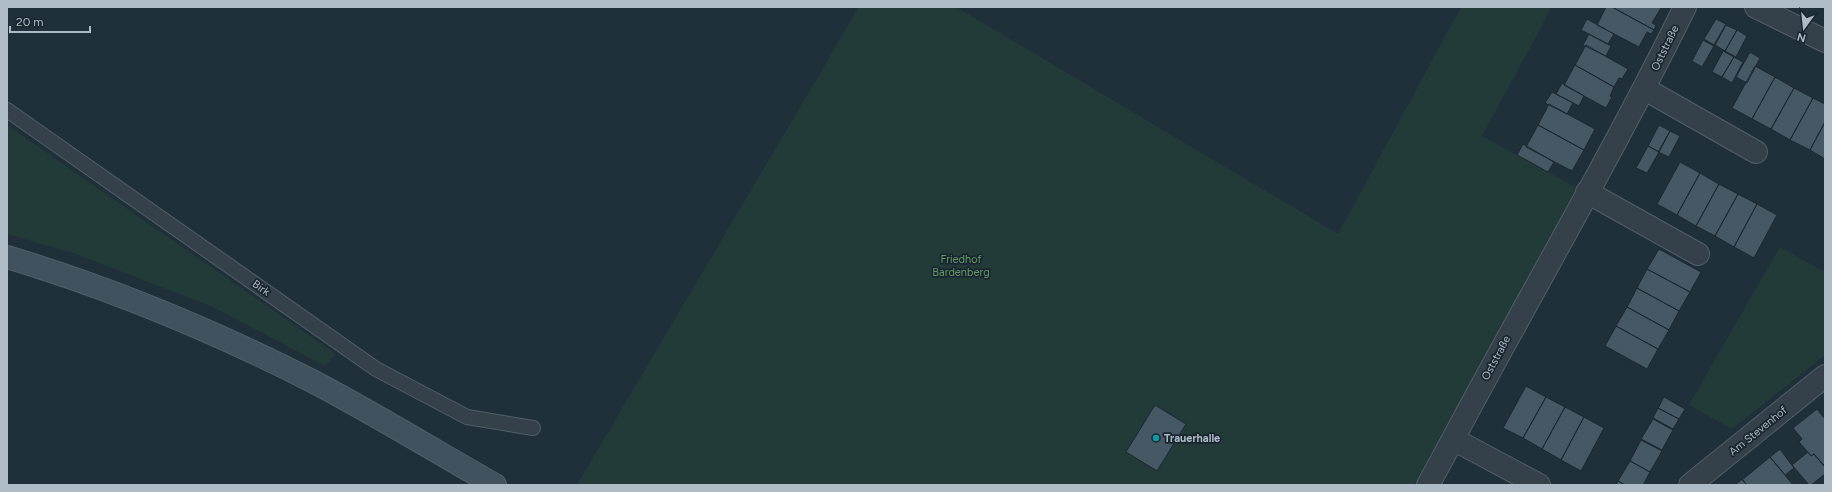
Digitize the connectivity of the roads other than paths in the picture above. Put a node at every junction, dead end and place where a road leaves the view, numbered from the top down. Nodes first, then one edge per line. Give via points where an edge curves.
1 (1685, 7) edge
2 (1756, 7) edge
3 (1825, 41) edge
4 (1644, 89) junction
5 (7, 110) edge
6 (1756, 152) dead end
7 (1587, 192) junction
8 (1698, 254) dead end
9 (7, 257) edge
10 (1825, 376) edge
11 (533, 428) dead end
12 (1453, 439) junction
13 (487, 480) edge
14 (1428, 485) edge
15 (1539, 485) edge
16 (1690, 485) edge

1 - 4 street, Oststraße
2 - 3 street
4 - 6 street
4 - 7 street, Oststraße
5 - 11 lane, Birk via 376,369 467,417
7 - 8 street
7 - 12 street, Oststraße
9 - 13 main road via 68,276 213,335 314,382
10 - 16 street, Am Stevenhof
12 - 14 street, Oststraße
12 - 15 street

